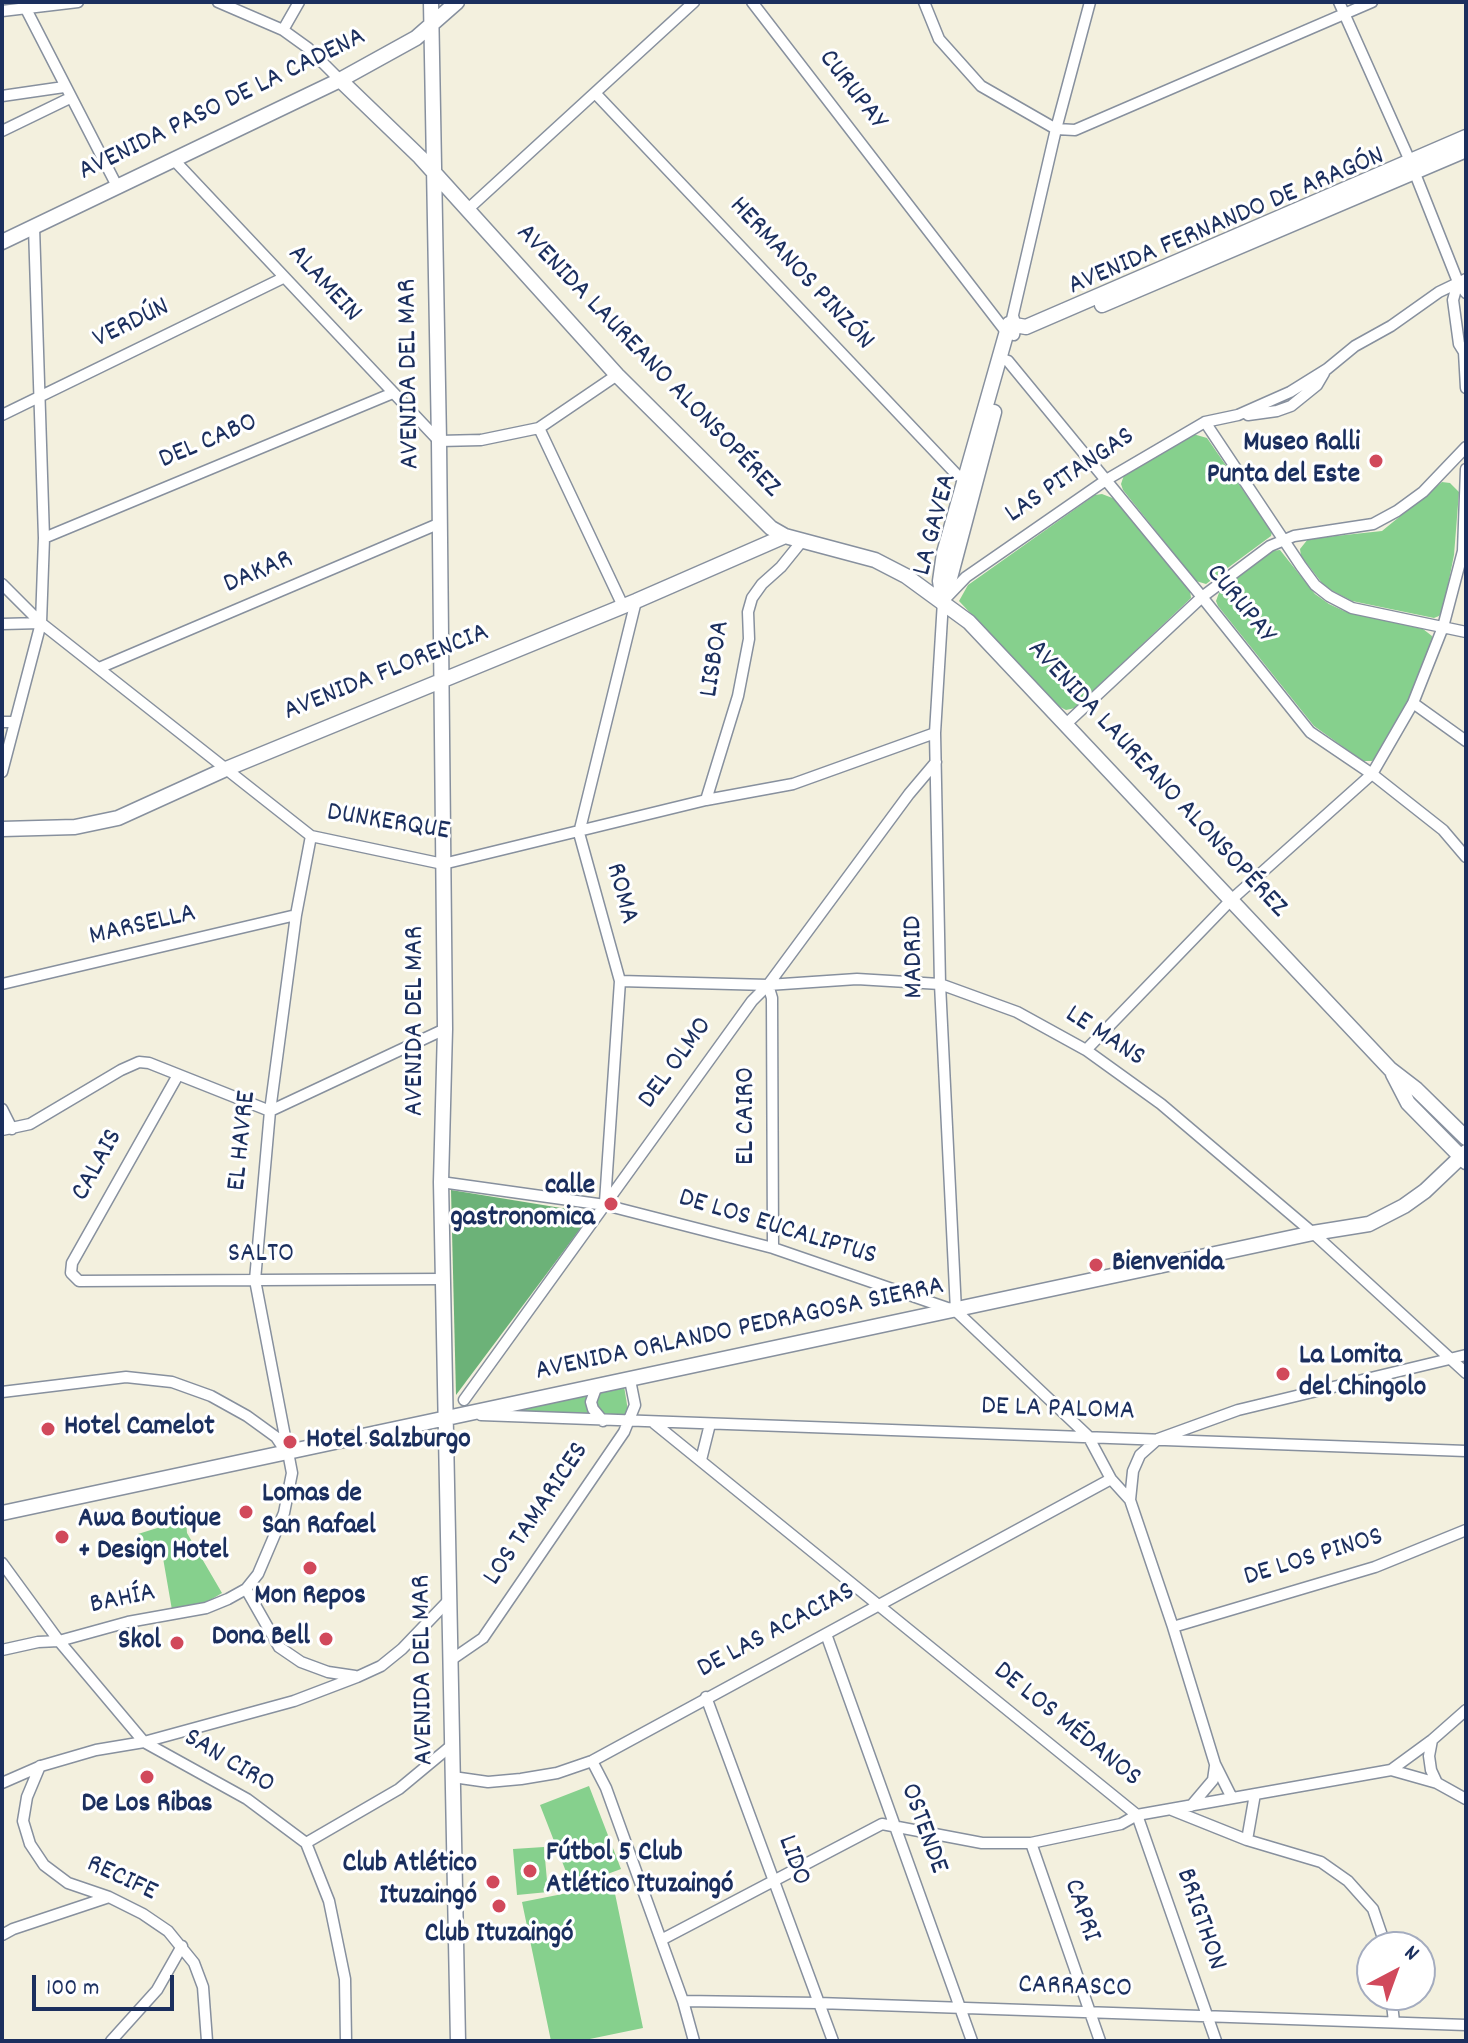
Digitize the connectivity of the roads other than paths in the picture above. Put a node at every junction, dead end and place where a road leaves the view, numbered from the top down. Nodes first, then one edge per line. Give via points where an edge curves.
1 (78, 2) edge
2 (218, 2) edge
3 (299, 2) edge
4 (431, 2) edge
5 (457, 2) edge
6 (694, 2) edge
7 (752, 2) edge
8 (924, 2) edge
9 (1090, 2) edge
10 (1339, 2) edge
11 (1372, 2) edge
12 (26, 9) junction
13 (2, 11) edge
14 (1344, 14) junction
15 (432, 26) junction
16 (283, 30) junction
17 (340, 80) junction
18 (64, 87) junction
19 (595, 93) junction
20 (2, 96) edge
21 (70, 98) junction
22 (1056, 129) junction
23 (2, 131) edge
24 (1466, 137) edge
25 (1466, 150) edge
26 (174, 160) junction
27 (1412, 166) junction
28 (435, 174) junction
29 (118, 188) junction
30 (467, 210) junction
31 (34, 227) junction
32 (2, 242) edge
33 (283, 278) junction
34 (1462, 280) edge
35 (1466, 293) edge
36 (1010, 326) junction
37 (1465, 351) edge
38 (1003, 360) junction
39 (617, 375) junction
40 (1466, 388) edge
41 (393, 393) junction
42 (38, 397) junction
43 (2, 415) edge
44 (1205, 422) junction
45 (539, 428) junction
46 (439, 441) junction
47 (1466, 447) edge
48 (1466, 469) edge
49 (970, 480) junction
50 (1106, 480) junction
51 (438, 524) junction
52 (785, 536) junction
53 (44, 538) junction
54 (1283, 539) junction
55 (802, 541) junction
56 (2, 584) edge
57 (1202, 597) junction
58 (943, 601) junction
59 (629, 604) junction
60 (41, 623) junction
61 (2, 624) edge
62 (1443, 627) junction
63 (1466, 632) edge
64 (99, 668) junction
65 (440, 680) junction
66 (1413, 703) junction
67 (2, 722) edge
68 (15, 722) junction
69 (1066, 724) junction
70 (935, 733) junction
71 (1466, 741) edge
72 (936, 762) junction
73 (226, 769) junction
74 (2, 772) edge
75 (1372, 774) junction
76 (706, 800) junction
77 (2, 829) edge
78 (579, 833) junction
79 (311, 836) junction
80 (1466, 857) edge
81 (443, 864) junction
82 (1231, 900) junction
83 (296, 915) junction
84 (620, 981) junction
85 (2, 984) edge
86 (940, 984) junction
87 (768, 985) junction
88 (445, 1029) junction
89 (1086, 1050) junction
90 (1390, 1069) junction
91 (178, 1075) junction
92 (1432, 1105) junction
93 (2, 1109) edge
94 (270, 1111) junction
95 (1421, 1116) junction
96 (7, 1129) edge
97 (1466, 1138) edge
98 (1464, 1157) edge
99 (441, 1182) junction
100 (605, 1205) junction
101 (1313, 1233) junction
102 (773, 1248) junction
103 (443, 1279) junction
104 (255, 1280) junction
105 (79, 1281) joint
106 (956, 1311) junction
107 (1466, 1355) edge
108 (1451, 1360) junction
109 (1466, 1373) edge
110 (630, 1380) junction
111 (596, 1388) junction
112 (2, 1392) edge
113 (635, 1405) junction
114 (466, 1407) junction
115 (446, 1418) junction
116 (603, 1421) junction
117 (630, 1421) junction
118 (651, 1422) junction
119 (710, 1424) junction
120 (1088, 1436) junction
121 (1158, 1439) junction
122 (286, 1451) junction
123 (1466, 1451) edge
124 (701, 1460) junction
125 (1111, 1479) junction
126 (1130, 1500) junction
127 (2, 1513) edge
128 (1466, 1530) edge
129 (2, 1563) edge
130 (246, 1589) junction
131 (449, 1600) junction
132 (878, 1605) junction
133 (1173, 1627) junction
134 (826, 1634) junction
135 (59, 1641) junction
136 (2, 1650) edge
137 (451, 1660) junction
138 (357, 1677) junction
139 (706, 1697) junction
140 (1466, 1710) edge
141 (1432, 1740) junction
142 (144, 1742) junction
143 (452, 1745) junction
144 (592, 1761) junction
145 (1215, 1764) junction
146 (41, 1766) junction
147 (1391, 1770) junction
148 (453, 1777) junction
149 (2, 1783) edge
150 (1437, 1783) junction
151 (1255, 1794) junction
152 (1232, 1798) junction
153 (1466, 1799) edge
154 (1191, 1806) junction
155 (1170, 1809) junction
156 (1137, 1815) junction
157 (895, 1826) junction
158 (1247, 1840) junction
159 (306, 1843) junction
160 (1031, 1843) junction
161 (774, 1879) junction
162 (109, 1897) junction
163 (1381, 1931) edge
164 (2, 1935) edge
165 (661, 1940) junction
166 (182, 1946) junction
167 (683, 2001) junction
168 (818, 2003) junction
169 (962, 2009) junction
170 (1393, 2011) edge
171 (1090, 2013) junction
172 (1208, 2018) junction
173 (1394, 2022) junction
174 (1466, 2025) edge
175 (111, 2041) edge
176 (207, 2041) edge
177 (346, 2041) edge
178 (458, 2041) edge
179 (690, 2041) edge
180 (833, 2041) edge
181 (972, 2041) edge
182 (1100, 2041) edge
183 (1216, 2041) edge

1 - 12 street
2 - 16 street, AVENIDA LAUREANO ALONSOPÉREZ
3 - 16 street
4 - 15 street, AVENIDA DEL MAR
5 - 15 street, AVENIDA PASO DE LA CADENA
6 - 19 street
7 - 36 street, CURUPAY
8 - 22 street via 939,39 981,86
9 - 22 street, LA GAVEA
10 - 14 street
11 - 14 street
12 - 13 street
12 - 18 street
14 - 22 street via 1075,130
14 - 27 street
15 - 17 street, AVENIDA PASO DE LA CADENA
15 - 28 street, AVENIDA DEL MAR
16 - 17 street, AVENIDA LAUREANO ALONSOPÉREZ
17 - 26 street, AVENIDA PASO DE LA CADENA
17 - 28 street, AVENIDA LAUREANO ALONSOPÉREZ
18 - 20 street
18 - 21 street
19 - 30 street
19 - 49 street, HERMANOS PINZÓN via 935,452
21 - 23 street
21 - 29 street
22 - 36 street, LA GAVEA
24 - 27 street, AVENIDA FERNANDO DE ARAGÓN
25 - 27 street, AVENIDA FERNANDO DE ARAGÓN
26 - 29 street, AVENIDA PASO DE LA CADENA
26 - 33 street, ALAMEIN
27 - 34 street
27 - 36 street, AVENIDA FERNANDO DE ARAGÓN via 1030,336
28 - 30 street, AVENIDA LAUREANO ALONSOPÉREZ
28 - 46 street, AVENIDA DEL MAR
29 - 31 street, AVENIDA PASO DE LA CADENA
30 - 39 street, AVENIDA LAUREANO ALONSOPÉREZ
31 - 32 street, AVENIDA PASO DE LA CADENA
31 - 42 street
33 - 41 street, ALAMEIN
33 - 42 street, VERDÚN
34 - 35 street
34 - 37 street via 1453,300 1459,344
34 - 44 street, LAS PITANGAS via 1290,392 1238,415
36 - 38 street, LA GAVEA
37 - 40 street
38 - 49 street, LA GAVEA
38 - 50 street, CURUPAY
39 - 45 street
39 - 52 street, AVENIDA LAUREANO ALONSOPÉREZ via 758,516
41 - 46 street, ALAMEIN
41 - 53 street, DEL CABO
42 - 43 street, VERDÚN
42 - 53 street
44 - 50 street, LAS PITANGAS
44 - 54 street
45 - 46 street via 481,440
45 - 59 street
46 - 51 street, AVENIDA DEL MAR
47 - 54 street via 1423,492 1373,524
48 - 62 street via 1463,551
49 - 58 street, LA GAVEA
50 - 57 street, CURUPAY
50 - 58 street, LAS PITANGAS via 966,577
51 - 64 street, DAKAR
51 - 65 street, AVENIDA DEL MAR
52 - 55 street, AVENIDA LAUREANO ALONSOPÉREZ
52 - 59 street, AVENIDA FLORENCIA
53 - 60 street
54 - 57 street
54 - 62 street via 1329,596 1352,608
55 - 58 street, AVENIDA LAUREANO ALONSOPÉREZ via 875,560
55 - 76 street, LISBOA via 752,598 743,673
56 - 60 street, DUNKERQUE
57 - 69 street
57 - 75 street, CURUPAY via 1310,732
58 - 69 street, AVENIDA LAUREANO ALONSOPÉREZ via 979,631
58 - 70 street, MADRID
59 - 65 street, AVENIDA FLORENCIA
59 - 78 street, ROMA
60 - 61 street
60 - 64 street, DUNKERQUE
60 - 68 street
62 - 63 street
62 - 66 street
64 - 73 street, DUNKERQUE
65 - 73 street, AVENIDA FLORENCIA
65 - 81 street, AVENIDA DEL MAR
66 - 71 street
66 - 75 street
67 - 68 street
68 - 74 street
69 - 82 street, AVENIDA LAUREANO ALONSOPÉREZ
70 - 72 street, MADRID
70 - 76 street, DUNKERQUE via 793,784
72 - 86 street, MADRID
72 - 87 street, DEL OLMO
73 - 77 street, AVENIDA FLORENCIA via 118,818 75,827
73 - 79 street, DUNKERQUE
75 - 80 street, CURUPAY via 1443,830
75 - 82 street
76 - 78 street, DUNKERQUE
78 - 81 street, DUNKERQUE
78 - 84 street, ROMA
79 - 81 street, DUNKERQUE
79 - 83 street, EL HAVRE
81 - 88 street, AVENIDA DEL MAR
82 - 89 street
82 - 90 street, AVENIDA LAUREANO ALONSOPÉREZ
83 - 85 street, MARSELLA
83 - 94 street, EL HAVRE
84 - 87 street, LE MANS
84 - 100 street, ROMA
86 - 87 street, LE MANS via 857,979
86 - 89 street, LE MANS via 1017,1012
86 - 106 street, MADRID
87 - 100 street, DEL OLMO
87 - 102 street, EL CAIRO
88 - 94 street
88 - 99 street, AVENIDA DEL MAR
89 - 101 street, LE MANS via 1161,1104
90 - 92 street, AVENIDA LAUREANO ALONSOPÉREZ
90 - 95 street, AVENIDA LAUREANO ALONSOPÉREZ
91 - 94 street
91 - 96 street via 139,1062 30,1124
91 - 105 street, CALAIS via 72,1263 71,1273
92 - 95 street
92 - 97 street, AVENIDA LAUREANO ALONSOPÉREZ
93 - 96 street
94 - 104 street, EL HAVRE
95 - 98 street, AVENIDA LAUREANO ALONSOPÉREZ
98 - 101 street, AVENIDA ORLANDO PEDRAGOSA SIERRA via 1425,1191 1369,1224
99 - 100 street, DE LOS EUCALIPTUS
99 - 103 street, AVENIDA DEL MAR
100 - 102 street, DE LOS EUCALIPTUS
100 - 114 street, DEL OLMO
101 - 106 street, AVENIDA ORLANDO PEDRAGOSA SIERRA
101 - 108 street, LE MANS
102 - 106 street, DE LOS EUCALIPTUS
103 - 104 street, SALTO
103 - 115 street, AVENIDA DEL MAR
104 - 105 street, SALTO
104 - 122 street, EL HAVRE
106 - 110 street, AVENIDA ORLANDO PEDRAGOSA SIERRA
106 - 120 street, DE LOS EUCALIPTUS
107 - 108 street
108 - 109 street, LE MANS
108 - 121 street via 1238,1410
110 - 111 street, AVENIDA ORLANDO PEDRAGOSA SIERRA
110 - 113 street, LOS TAMARICES
111 - 114 street, AVENIDA ORLANDO PEDRAGOSA SIERRA
111 - 116 street via 591,1402
112 - 122 street via 126,1377 172,1382 247,1416
113 - 117 street, LOS TAMARICES
113 - 118 street
114 - 115 street, AVENIDA ORLANDO PEDRAGOSA SIERRA
114 - 116 street, DE LA PALOMA
115 - 122 street, AVENIDA ORLANDO PEDRAGOSA SIERRA
115 - 131 street, AVENIDA DEL MAR
116 - 117 street, DE LA PALOMA
117 - 118 street, DE LA PALOMA
117 - 137 street, LOS TAMARICES via 483,1638
118 - 119 street, DE LA PALOMA
118 - 124 street, DE LOS MÉDANOS
119 - 120 street, DE LA PALOMA
119 - 124 street
120 - 121 street, DE LA PALOMA
120 - 125 street, DE LOS EUCALIPTUS
121 - 123 street, DE LA PALOMA
121 - 126 street via 1140,1455
122 - 127 street, AVENIDA ORLANDO PEDRAGOSA SIERRA
122 - 130 street via 292,1473 284,1513 258,1574
124 - 132 street, DE LOS MÉDANOS
125 - 126 street, DE LOS EUCALIPTUS
125 - 132 street, DE LAS ACACIAS
126 - 133 street, DE LOS EUCALIPTUS
128 - 133 street, DE LOS PINOS via 1375,1567
129 - 135 street, SAN CIRO
130 - 135 street, BAHÍA via 206,1608
130 - 138 street via 279,1647 301,1662
131 - 137 street, AVENIDA DEL MAR
131 - 138 street via 402,1649
132 - 134 street, DE LAS ACACIAS
132 - 156 street, DE LOS MÉDANOS
133 - 145 street, DE LOS EUCALIPTUS
134 - 139 street, DE LAS ACACIAS
134 - 157 street, OSTENDE
135 - 136 street, BAHÍA
135 - 142 street, SAN CIRO
137 - 143 street, AVENIDA DEL MAR
138 - 142 street via 294,1701
139 - 144 street, DE LAS ACACIAS
139 - 161 street, LIDO
140 - 141 street
141 - 147 street
141 - 150 street via 1429,1756
142 - 146 street
142 - 159 street, SAN CIRO via 247,1799
143 - 148 street, AVENIDA DEL MAR
143 - 159 street via 399,1789
144 - 148 street, DE LAS ACACIAS via 521,1779
144 - 165 street
145 - 152 street, DE LOS EUCALIPTUS
145 - 154 street via 1213,1780
146 - 149 street
146 - 162 street, RECIFE via 23,1821 30,1844 44,1865 68,1883
147 - 150 street, DE LOS MÉDANOS
147 - 151 street, DE LOS MÉDANOS
148 - 178 street, AVENIDA DEL MAR
150 - 153 street, DE LOS MÉDANOS
151 - 152 street, DE LOS MÉDANOS
151 - 158 street
152 - 154 street, DE LOS MÉDANOS
154 - 155 street, DE LOS MÉDANOS
155 - 156 street, DE LOS MÉDANOS
155 - 158 street
156 - 160 street via 1121,1824
156 - 172 street, BRIGTHON
157 - 160 street via 982,1843
157 - 161 street via 882,1824
157 - 169 street, OSTENDE
158 - 163 street via 1321,1862 1348,1881 1373,1909
159 - 177 street via 329,1901 345,1979
160 - 171 street, CAPRI
161 - 165 street
161 - 168 street, LIDO
162 - 164 street
162 - 166 street, RECIFE via 143,1914
165 - 167 street
166 - 175 street via 157,1990
166 - 176 street, RECIFE via 203,1987
167 - 168 street, CARRASCO
167 - 179 street
168 - 169 street, CARRASCO
168 - 180 street, LIDO
169 - 171 street, CARRASCO
169 - 181 street, OSTENDE
170 - 173 street
171 - 172 street, CARRASCO
171 - 182 street, CAPRI
172 - 173 street, CARRASCO
172 - 183 street, BRIGTHON
173 - 174 street, CARRASCO

